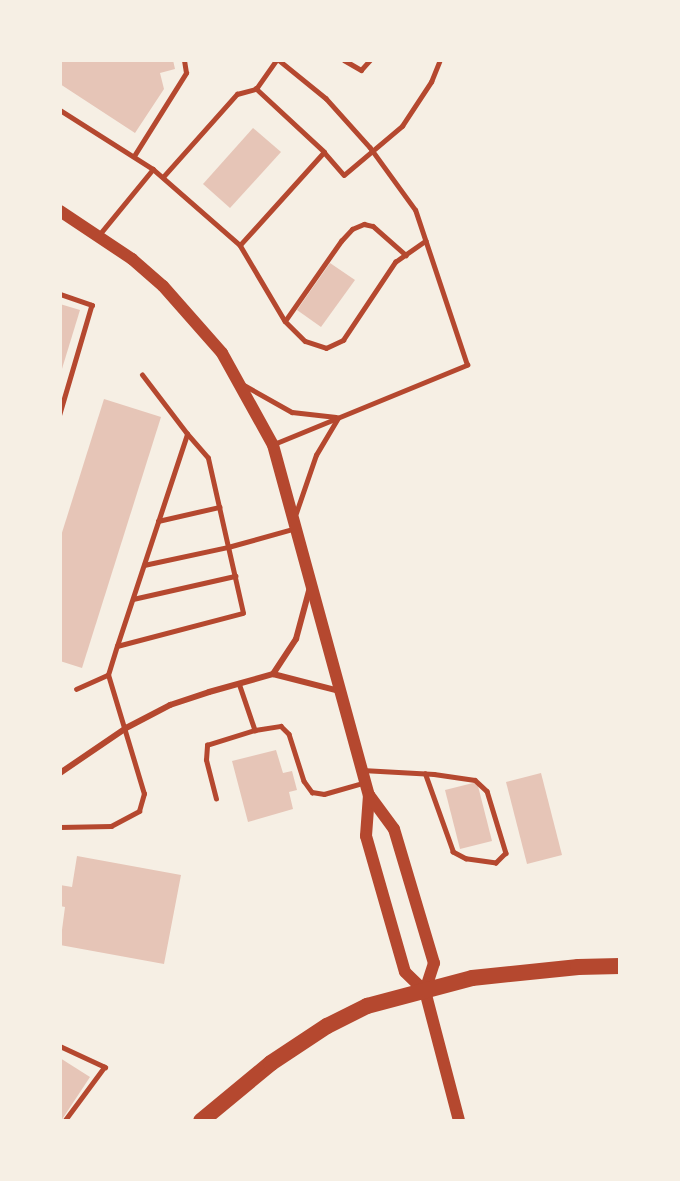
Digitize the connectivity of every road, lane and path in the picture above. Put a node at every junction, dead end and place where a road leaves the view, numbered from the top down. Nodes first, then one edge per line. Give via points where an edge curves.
1 (184, 60) edge
2 (277, 60) edge
3 (344, 60) edge
4 (370, 60) edge
5 (440, 60) edge
6 (256, 89) junction
7 (60, 110) edge
8 (372, 151) junction
9 (324, 152) junction
10 (135, 156) junction
11 (153, 169) junction
12 (163, 177) junction
13 (60, 211) edge
14 (99, 236) junction
15 (425, 241) junction
16 (240, 244) junction
17 (406, 255) junction
18 (60, 294) edge
19 (285, 321) junction
20 (142, 375) dead end
21 (237, 380) junction
22 (60, 414) edge
23 (338, 418) junction
24 (187, 434) junction
25 (273, 445) junction
26 (219, 507) junction
27 (158, 521) junction
28 (295, 524) junction
29 (228, 546) junction
30 (144, 564) junction
31 (235, 576) junction
32 (311, 584) junction
33 (133, 599) junction
34 (117, 646) junction
35 (273, 674) junction
36 (108, 675) junction
37 (239, 683) junction
38 (76, 689) dead end
39 (341, 691) junction
40 (126, 728) junction
41 (255, 730) junction
42 (362, 770) junction
43 (60, 773) edge
44 (425, 774) junction
45 (368, 789) junction
46 (216, 799) dead end
47 (60, 826) edge
48 (620, 966) edge
49 (425, 991) junction
50 (60, 1046) edge
51 (64, 1121) edge
52 (201, 1121) edge
53 (459, 1121) edge

1 - 10 lane via 186,73
2 - 6 lane
2 - 8 lane via 326,99
3 - 4 lane via 362,70
5 - 8 lane via 413,112
6 - 9 lane
6 - 12 lane via 237,93
7 - 10 lane
8 - 9 lane via 344,175
8 - 15 lane via 415,210
9 - 16 lane
10 - 11 lane
11 - 12 lane
11 - 14 lane
12 - 16 lane
13 - 14 main road
14 - 21 main road via 163,286 222,353
15 - 17 lane
15 - 23 lane via 467,365
16 - 19 lane
17 - 19 lane via 395,262 343,340 326,348 305,341
17 - 19 lane via 373,225 352,229
18 - 22 lane via 92,305
20 - 24 lane
21 - 23 lane via 292,412
21 - 25 main road
23 - 25 lane
23 - 28 lane via 316,454
24 - 26 lane via 208,458
24 - 27 lane
25 - 28 main road
26 - 27 lane
26 - 29 lane
27 - 30 lane
28 - 29 lane
28 - 32 main road
29 - 30 lane
29 - 31 lane
30 - 33 lane
31 - 33 lane
31 - 34 lane via 243,613
32 - 35 street via 296,639
32 - 39 main road
33 - 34 lane
34 - 36 lane
35 - 37 street
35 - 39 street
36 - 38 lane
36 - 40 lane
37 - 40 street via 170,705
37 - 41 lane
39 - 42 main road
40 - 43 street
40 - 47 lane via 144,794 139,811 111,826
41 - 45 lane via 280,726 289,734 304,781 312,792
41 - 46 lane via 207,745 206,760
42 - 44 lane
42 - 45 main road
44 - 44 lane via 475,780 488,791 506,853 496,863 466,859 453,852
45 - 49 main road via 366,836 388,915 405,972
45 - 49 main road via 394,829 434,963
48 - 49 highway via 472,978
49 - 52 highway via 368,1006 327,1026 271,1063
49 - 53 main road
50 - 51 lane via 105,1067

